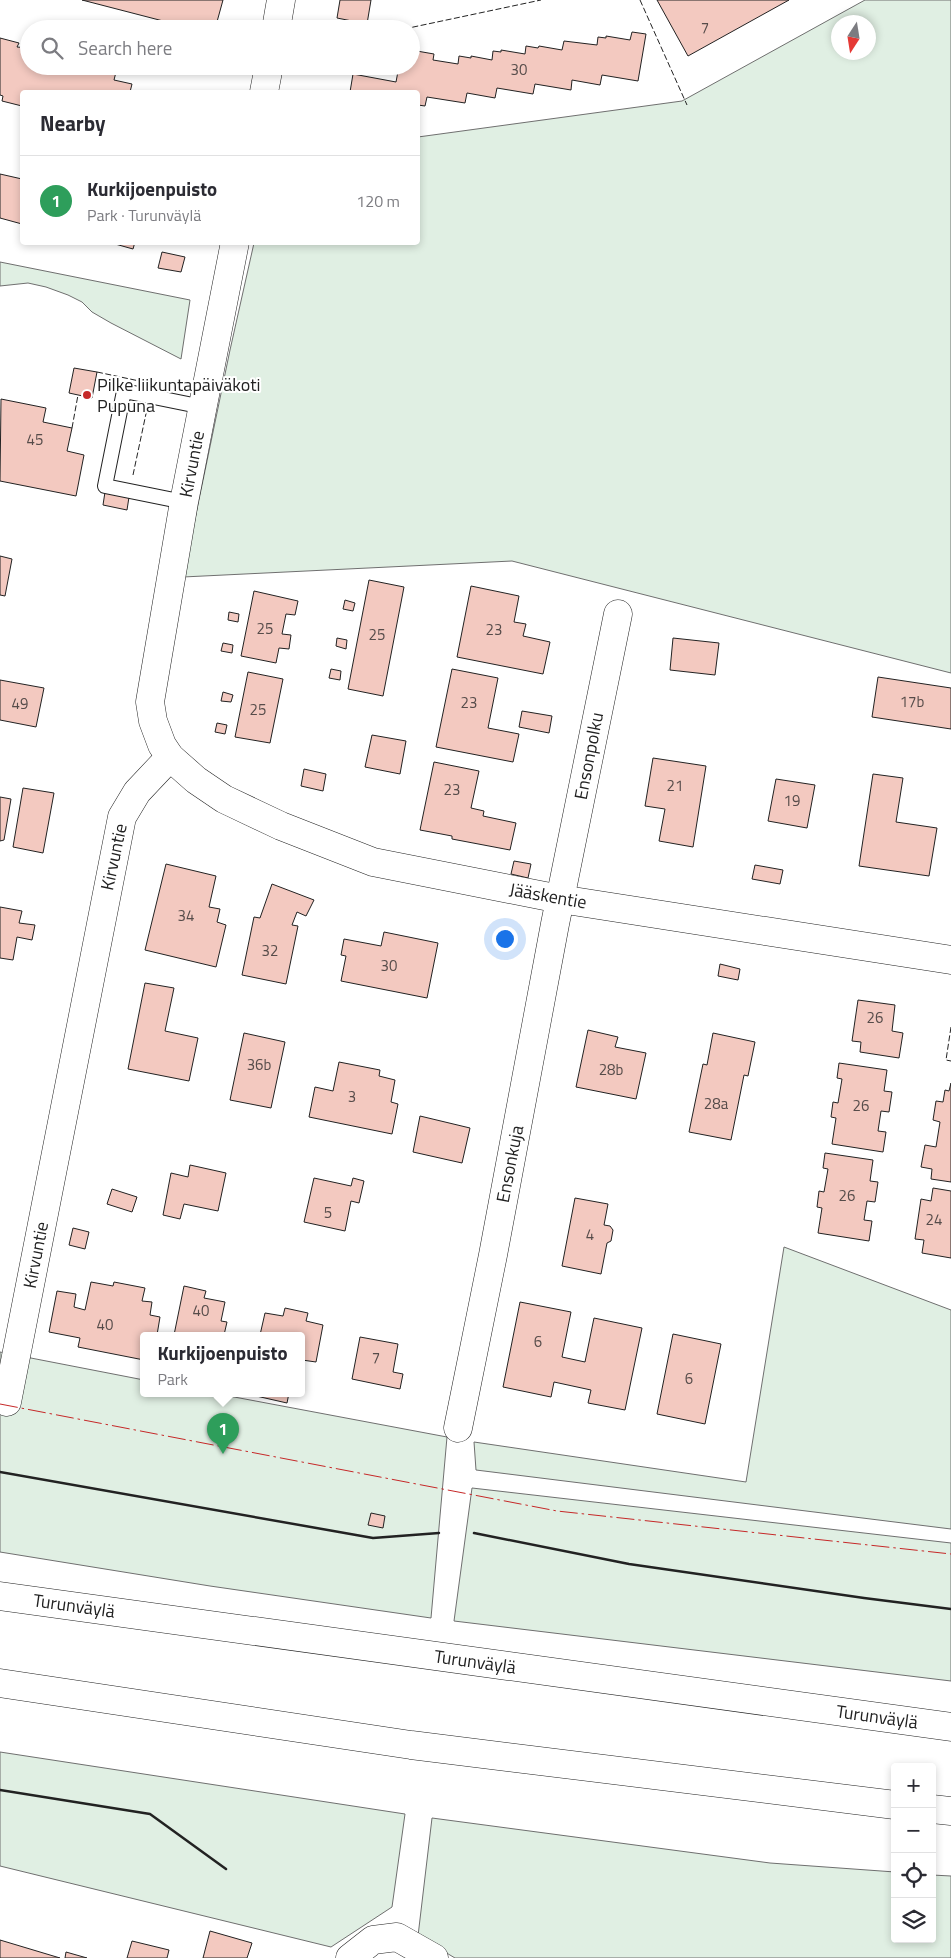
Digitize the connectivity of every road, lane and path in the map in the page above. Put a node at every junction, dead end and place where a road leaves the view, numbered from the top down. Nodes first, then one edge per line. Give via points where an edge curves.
1 (282, 0) edge
2 (278, 20) edge
3 (267, 75) edge
4 (264, 90) edge
5 (235, 245) edge
6 (203, 407) junction
7 (184, 502) junction
8 (618, 614) dead end
9 (170, 757) junction
10 (560, 899) junction
11 (951, 960) edge
12 (7, 1402) dead end
13 (458, 1428) dead end
14 (0, 1596) edge
15 (0, 1683) edge
16 (951, 1727) edge
17 (891, 1805) edge
18 (936, 1809) edge
19 (951, 1811) edge
20 (350, 1958) edge
21 (434, 1958) edge

1 - 2 main road
3 - 4 main road
5 - 6 main road, Kirvuntie
6 - 7 main road, Kirvuntie
6 - 7 lane via 124,391 105,486
7 - 9 main road, Kirvuntie via 150,702 156,734
8 - 10 main road, Ensonpolku
9 - 10 main road, Jääskentie via 224,799 281,826 373,862
9 - 12 main road, Kirvuntie via 137,792 122,817
10 - 11 main road, Jääskentie
10 - 13 main road, Ensonkuja
14 - 16 main road, Turunväylä
15 - 17 main road via 411,1745
18 - 19 main road
20 - 21 main road via 373,1940 397,1937

